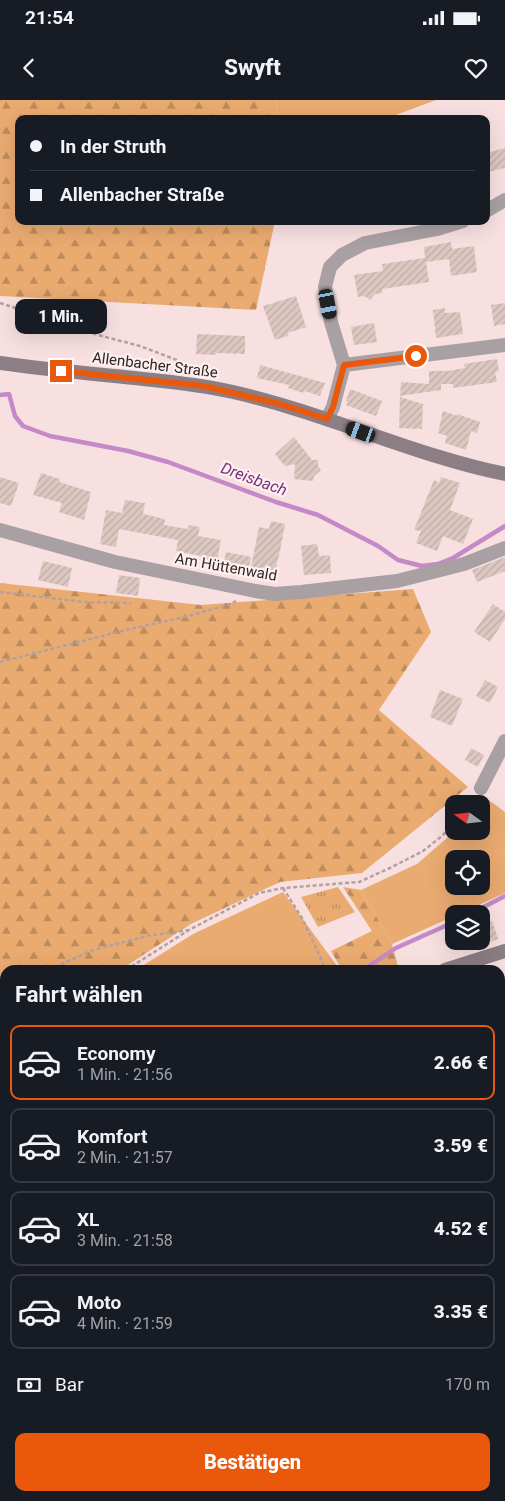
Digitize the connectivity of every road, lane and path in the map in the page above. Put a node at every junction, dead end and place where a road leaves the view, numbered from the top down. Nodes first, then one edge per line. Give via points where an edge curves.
1 (505, 200) edge
2 (490, 209) edge
3 (450, 225) edge
4 (0, 303) edge
5 (505, 344) edge
6 (0, 363) edge
7 (344, 365) junction
8 (204, 386) junction
9 (327, 419) junction
10 (505, 474) edge
11 (0, 530) edge
12 (505, 548) edge
13 (255, 591) junction
14 (0, 592) edge
15 (131, 603) dead end
16 (0, 662) edge
17 (505, 741) edge
18 (481, 788) dead end
19 (445, 833) edge
20 (283, 888) junction
21 (190, 930) junction
22 (505, 951) edge
23 (60, 965) edge
24 (134, 965) edge
25 (323, 965) edge
26 (469, 965) edge

1 - 2 street
3 - 7 street via 365,243 342,255 330,267 325,286 331,322
4 - 8 path via 182,362
5 - 7 street
6 - 8 main road, Allenbacher Straße
7 - 9 street
8 - 9 main road, Allenbacher Straße
9 - 10 main road, Allenbacher Straße via 413,450
11 - 13 street, Am Hüttenwald via 115,562
12 - 13 street, Am Hüttenwald via 464,564 397,581 293,593
13 - 16 path via 228,605
14 - 15 path via 83,602
17 - 18 street
19 - 20 path via 423,851 359,882
20 - 21 path via 259,893
20 - 25 path via 302,918
21 - 23 path via 147,936 90,951
21 - 24 path
22 - 26 main road

